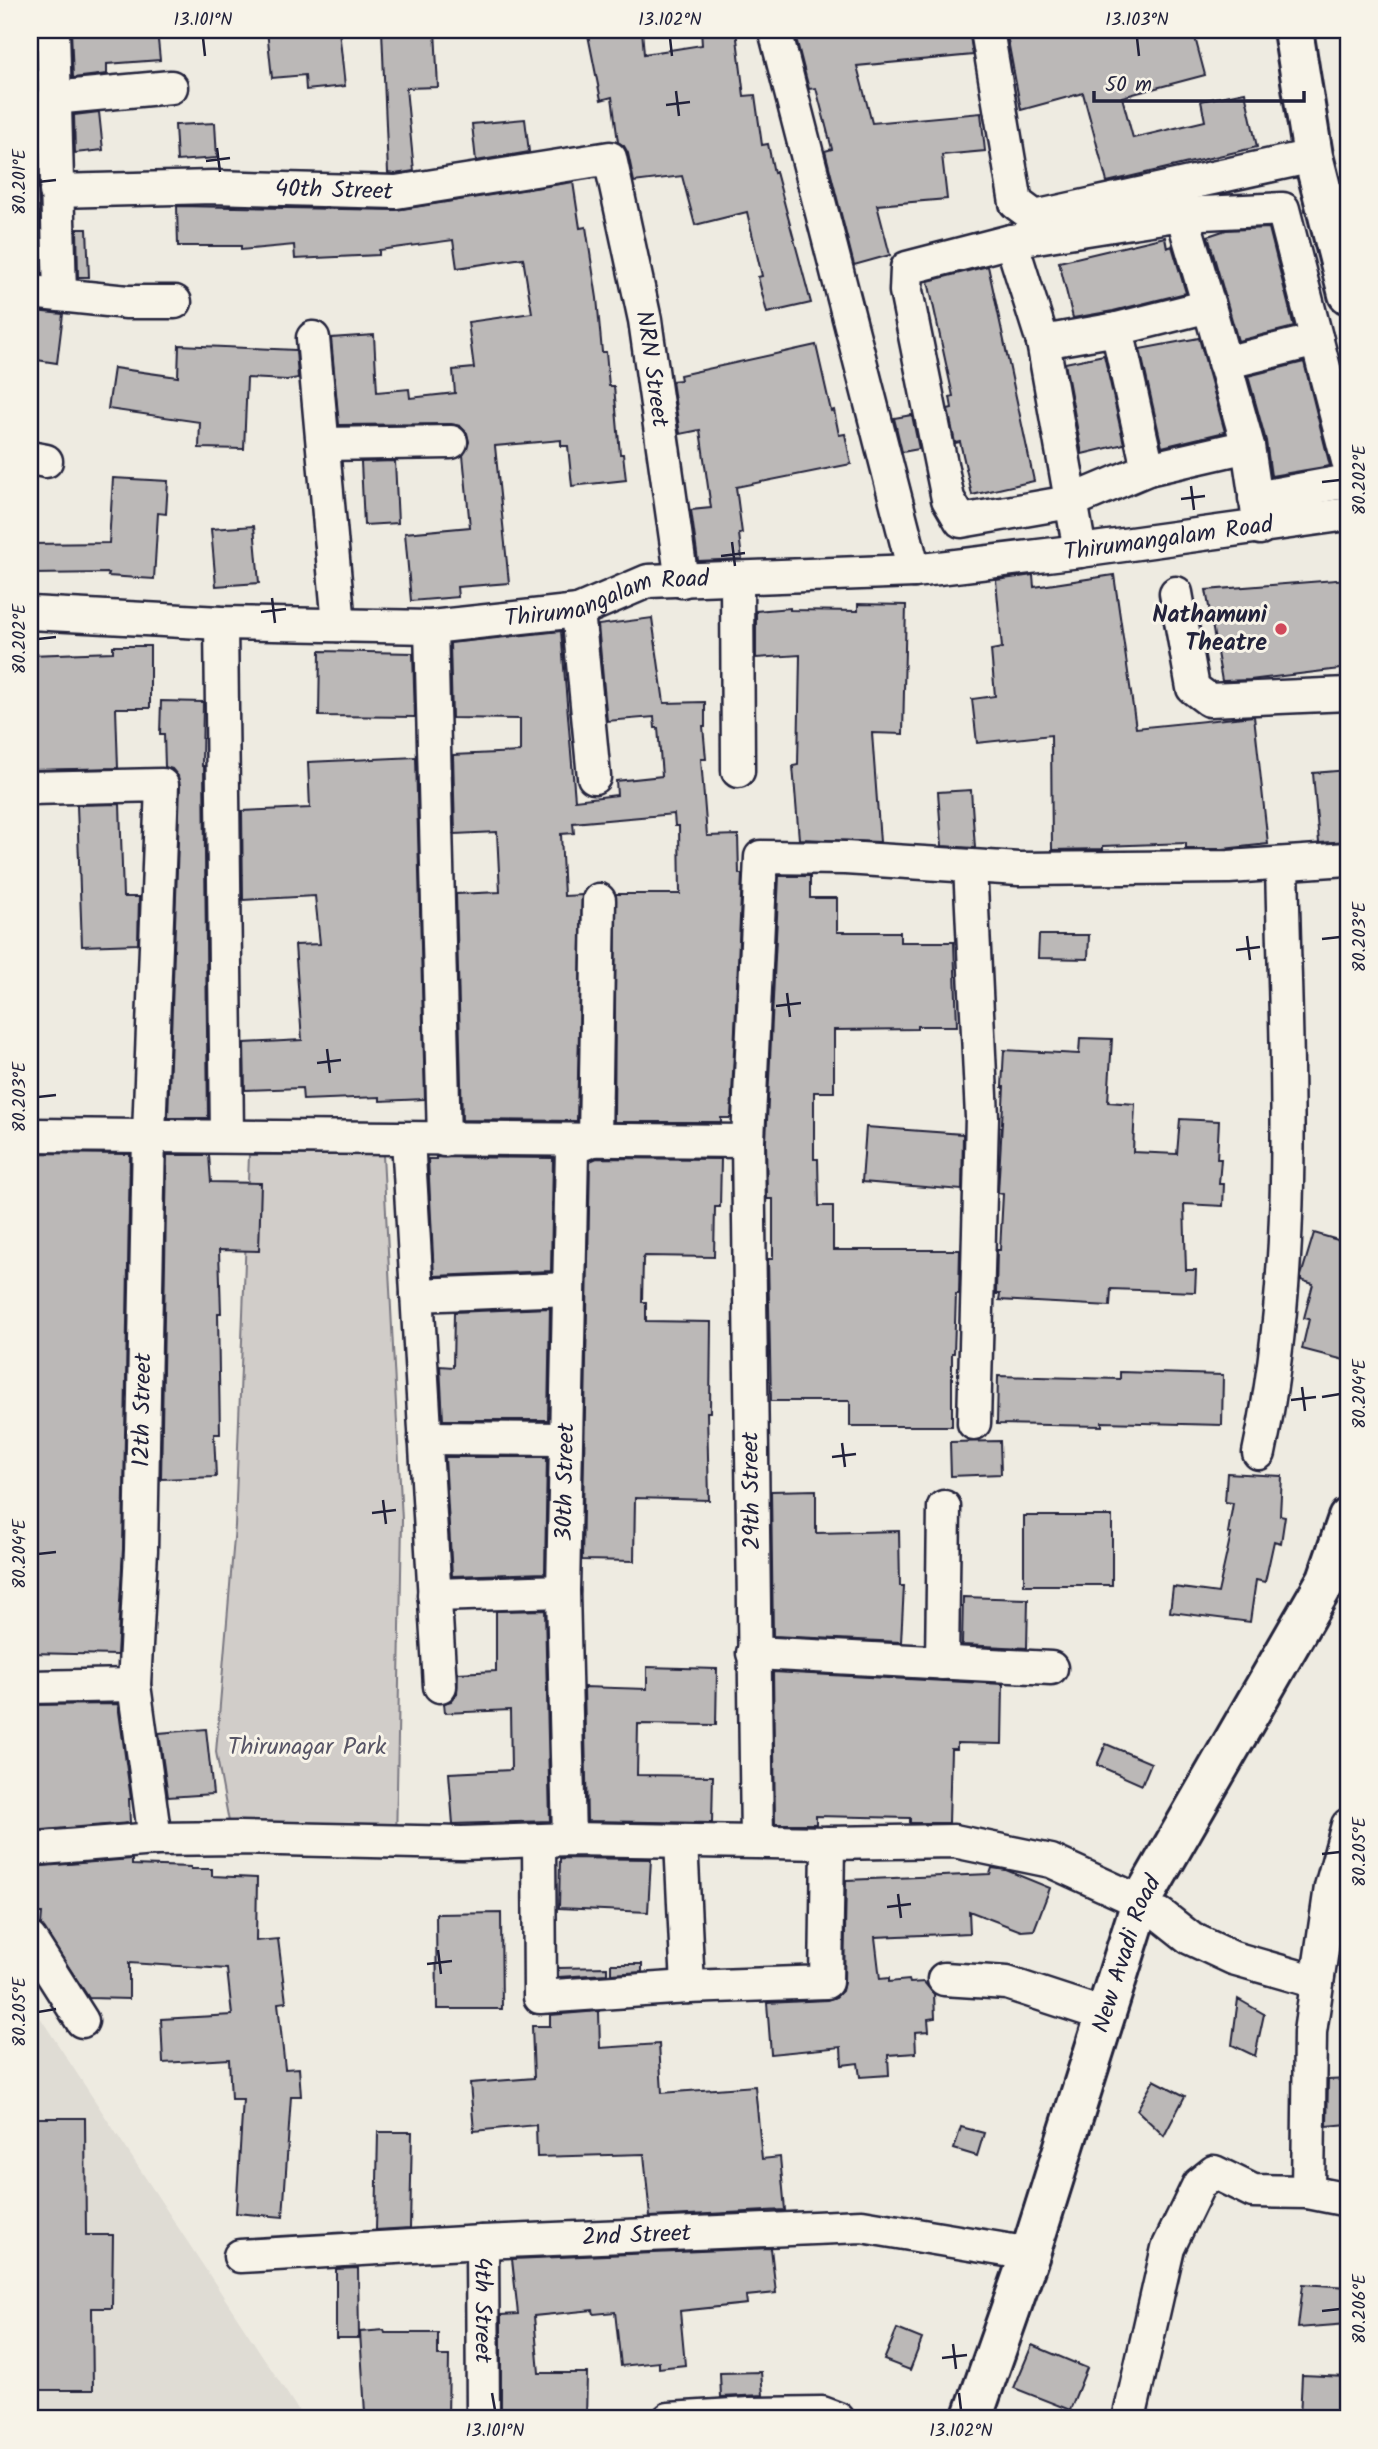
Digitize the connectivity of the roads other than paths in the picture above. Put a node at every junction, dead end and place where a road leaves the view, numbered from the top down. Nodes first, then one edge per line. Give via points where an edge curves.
1 (53, 30) edge
2 (775, 30) edge
3 (987, 30) edge
4 (1293, 30) edge
5 (171, 87) dead end
6 (53, 98) junction
7 (1313, 156) junction
8 (610, 158) joint
9 (56, 191) junction
10 (1182, 214) junction
11 (1011, 241) junction
12 (45, 294) edge
13 (1348, 294) edge
14 (175, 302) dead end
15 (1209, 306) junction
16 (1117, 329) junction
17 (313, 338) dead end
18 (1317, 340) junction
19 (1043, 342) junction
20 (1224, 363) junction
21 (451, 442) dead end
22 (323, 444) junction
23 (1248, 446) junction
24 (1348, 461) edge
25 (1148, 469) junction
26 (1348, 481) edge
27 (1070, 502) junction
28 (1258, 513) junction
29 (1348, 514) edge
30 (1080, 551) junction
31 (914, 571) junction
32 (737, 578) junction
33 (682, 581) junction
34 (1176, 593) dead end
35 (578, 611) junction
36 (30, 613) edge
37 (221, 623) junction
38 (339, 625) junction
39 (431, 627) junction
40 (1348, 694) edge
41 (738, 771) dead end
42 (594, 777) dead end
43 (30, 788) edge
44 (1348, 859) edge
45 (1282, 864) junction
46 (970, 866) junction
47 (599, 900) dead end
48 (30, 1135) edge
49 (149, 1135) junction
50 (227, 1136) junction
51 (408, 1139) junction
52 (595, 1139) junction
53 (444, 1140) junction
54 (748, 1140) junction
55 (569, 1289) junction
56 (417, 1295) junction
57 (974, 1423) dead end
58 (425, 1438) junction
59 (566, 1439) junction
60 (1259, 1453) dead end
61 (944, 1507) dead end
62 (1348, 1518) edge
63 (1348, 1590) edge
64 (563, 1591) junction
65 (434, 1595) junction
66 (753, 1653) junction
67 (942, 1663) junction
68 (1051, 1668) dead end
69 (134, 1685) junction
70 (30, 1686) edge
71 (440, 1686) dead end
72 (1348, 1825) edge
73 (155, 1839) junction
74 (554, 1840) junction
75 (681, 1841) junction
76 (757, 1841) junction
77 (828, 1843) junction
78 (30, 1849) edge
79 (1151, 1908) junction
80 (30, 1939) edge
81 (944, 1979) dead end
82 (1317, 1982) junction
83 (688, 1987) junction
84 (1105, 2015) junction
85 (82, 2021) dead end
86 (1308, 2192) junction
87 (1348, 2200) edge
88 (482, 2242) junction
89 (1030, 2254) junction
90 (240, 2256) dead end
91 (482, 2419) edge
92 (488, 2419) edge
93 (669, 2419) edge
94 (838, 2419) edge
95 (972, 2419) edge
96 (996, 2419) edge
97 (1129, 2419) edge

1 - 6 street
2 - 31 street
3 - 7 street via 1016,203 1035,217
4 - 7 main road
5 - 6 street
6 - 9 street
7 - 13 main road
8 - 9 street, 40th Street via 396,192 213,187
8 - 33 street, NRN Street via 645,320
9 - 12 street
10 - 11 street
10 - 15 street
10 - 18 street via 1283,208
11 - 19 street
11 - 27 street via 907,268 906,291 948,499 961,521
12 - 14 street
15 - 16 street
15 - 20 street
16 - 19 street
16 - 25 street
17 - 22 street
18 - 20 street
18 - 24 street
19 - 27 street
20 - 23 street
21 - 22 street
22 - 38 street
23 - 25 street
23 - 28 street
25 - 27 street
26 - 28 street
27 - 30 street
28 - 29 street, Thirumangalam Road
28 - 30 street, Thirumangalam Road
30 - 31 street, Thirumangalam Road
31 - 32 street, Thirumangalam Road
32 - 33 street, Thirumangalam Road
32 - 41 street
33 - 35 street, Thirumangalam Road via 648,582
34 - 40 street via 1194,688 1209,700
35 - 39 street, Thirumangalam Road
35 - 42 street
36 - 37 street, Thirumangalam Road
37 - 38 street, Thirumangalam Road
37 - 50 street
38 - 39 street, Thirumangalam Road
39 - 53 street
43 - 49 street, 12th Street via 162,785
44 - 45 street
45 - 46 street
45 - 60 street via 1288,1208 1276,1365
46 - 54 street, 29th Street via 761,857
46 - 57 street via 982,1117
47 - 52 street
48 - 49 street
49 - 50 street
49 - 69 street, 12th Street
50 - 51 street
51 - 53 street
51 - 56 street
52 - 53 street
52 - 54 street
52 - 55 street, 30th Street via 572,1148
54 - 66 street, 29th Street
55 - 56 street
55 - 59 street, 30th Street
56 - 58 street
58 - 59 street
58 - 65 street
59 - 64 street, 30th Street
61 - 67 street
62 - 79 main road, New Avadi Road via 1327,1578
63 - 79 main road, New Avadi Road
64 - 65 street
64 - 74 street, 30th Street
65 - 71 street
66 - 67 street
66 - 76 street, 29th Street
67 - 68 street
69 - 70 street
69 - 73 street, 12th Street
72 - 82 street via 1331,1887
73 - 74 street
73 - 78 street
74 - 75 street
74 - 83 street, 30th Street via 540,1997
75 - 76 street
75 - 83 street
76 - 77 street
77 - 79 street via 954,1841 1051,1861
77 - 83 street via 826,1982
79 - 82 street via 1190,1938 1233,1958
79 - 84 main road, New Avadi Road
79 - 96 main road, New Avadi Road
80 - 85 street
81 - 84 street via 1007,1983
82 - 86 street via 1310,2032
84 - 89 main road, New Avadi Road
86 - 87 street
86 - 97 street via 1252,2191 1214,2172 1199,2184 1168,2248
88 - 89 street, 2nd Street via 862,2226
88 - 90 street, 2nd Street
88 - 91 street, 4th Street
89 - 95 main road, New Avadi Road
91 - 92 street
93 - 94 street via 821,2413

